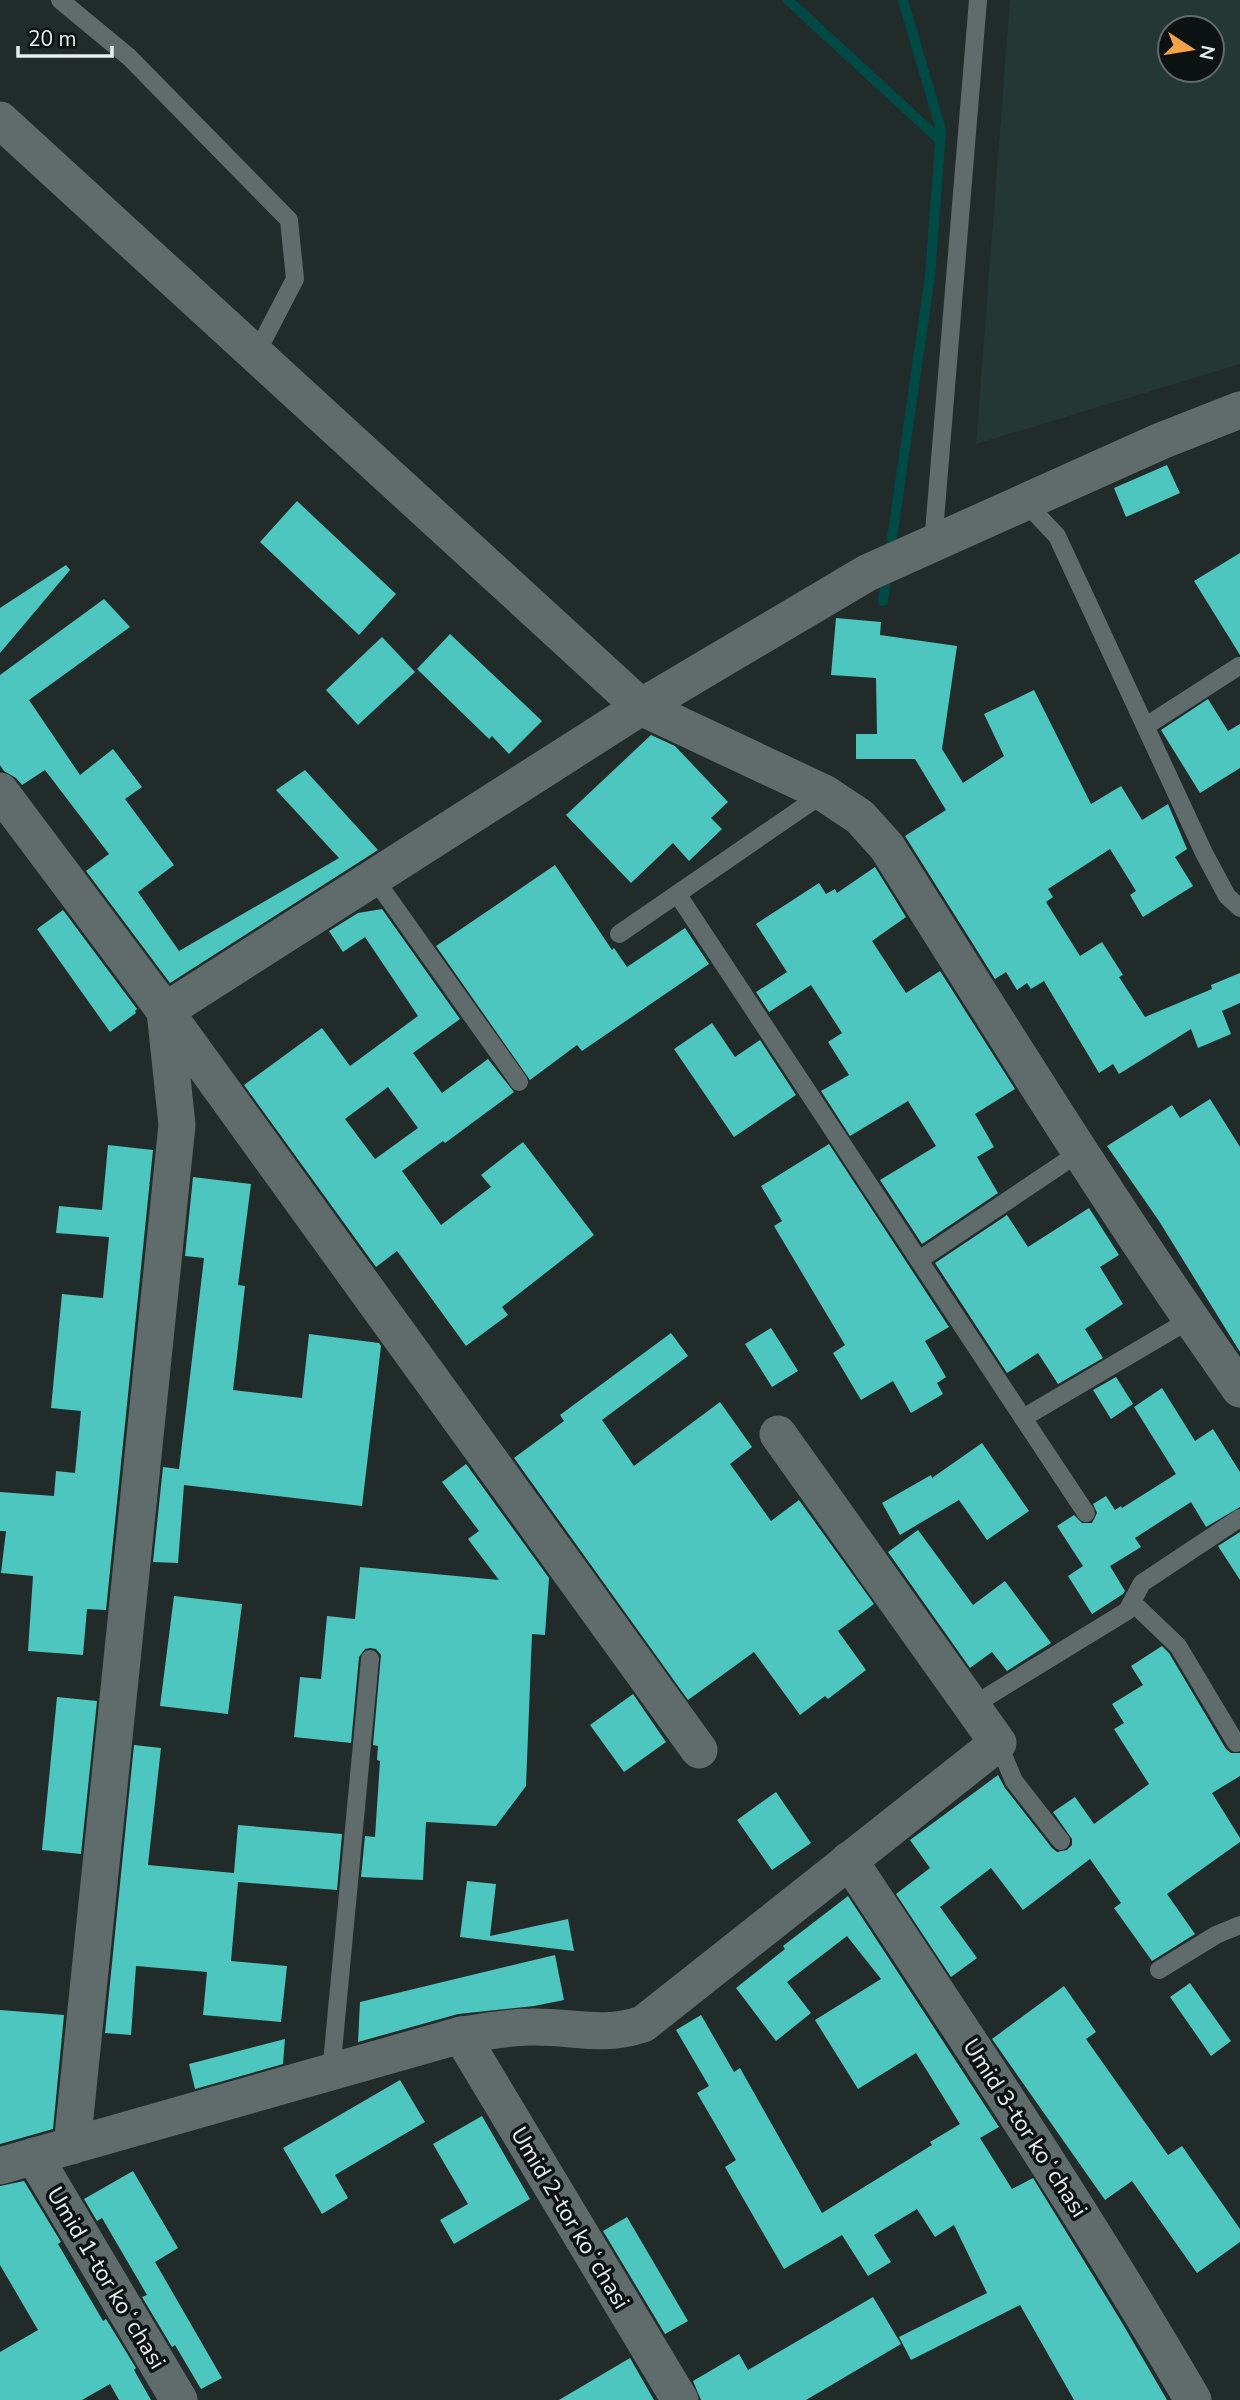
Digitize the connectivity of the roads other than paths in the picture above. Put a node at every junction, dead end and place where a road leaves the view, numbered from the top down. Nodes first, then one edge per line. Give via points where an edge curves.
1 (60, 0) edge
2 (978, 0) edge
3 (0, 120) edge
4 (256, 355) junction
5 (1240, 410) edge
6 (1025, 502) junction
7 (918, 551) junction
8 (1238, 666) edge
9 (641, 707) junction
10 (1146, 726) junction
11 (0, 791) edge
12 (824, 793) junction
13 (374, 878) junction
14 (678, 895) junction
15 (1240, 908) edge
16 (619, 934) dead end
17 (165, 1011) junction
18 (519, 1083) dead end
19 (1080, 1152) junction
20 (919, 1260) junction
21 (1191, 1319) junction
22 (1240, 1389) edge
23 (1023, 1418) junction
24 (778, 1434) dead end
25 (1086, 1513) dead end
26 (1240, 1518) edge
27 (1132, 1602) junction
28 (370, 1659) dead end
29 (972, 1706) junction
30 (998, 1742) junction
31 (1236, 1743) dead end
32 (699, 1750) dead end
33 (1061, 1841) dead end
34 (849, 1860) junction
35 (1240, 1925) edge
36 (1159, 1970) dead end
37 (461, 2035) junction
38 (331, 2073) junction
39 (72, 2146) junction
40 (17, 2161) edge
41 (179, 2400) edge
42 (680, 2400) edge
43 (1193, 2400) edge

1 - 4 lane via 129,57 289,220 295,279
2 - 7 lane
3 - 4 street
4 - 9 street
5 - 6 street
6 - 7 street
6 - 10 lane via 1057,536
7 - 9 street via 867,573
8 - 10 lane
9 - 12 street
9 - 13 street
10 - 15 lane via 1204,853 1227,896
11 - 17 street
12 - 14 lane
12 - 19 street via 860,817 887,847
13 - 17 street
13 - 18 lane
14 - 16 lane
14 - 20 lane
17 - 32 street
17 - 39 street via 177,1125
19 - 20 lane
19 - 21 street
20 - 23 lane
21 - 22 street
21 - 23 lane
23 - 25 lane
24 - 29 street
26 - 27 lane via 1142,1583
27 - 29 lane via 1127,1611
27 - 31 lane via 1178,1646
28 - 38 lane
29 - 30 street
30 - 33 lane via 1014,1781
30 - 34 street
34 - 37 street via 643,2024 621,2031 529,2027
34 - 43 street, Umid 3-tor koʻchasi via 1117,2272
35 - 36 lane
37 - 38 street
37 - 42 street, Umid 2-tor koʻchasi
38 - 39 street
39 - 40 street
40 - 41 street, Umid 1-tor koʻchasi

